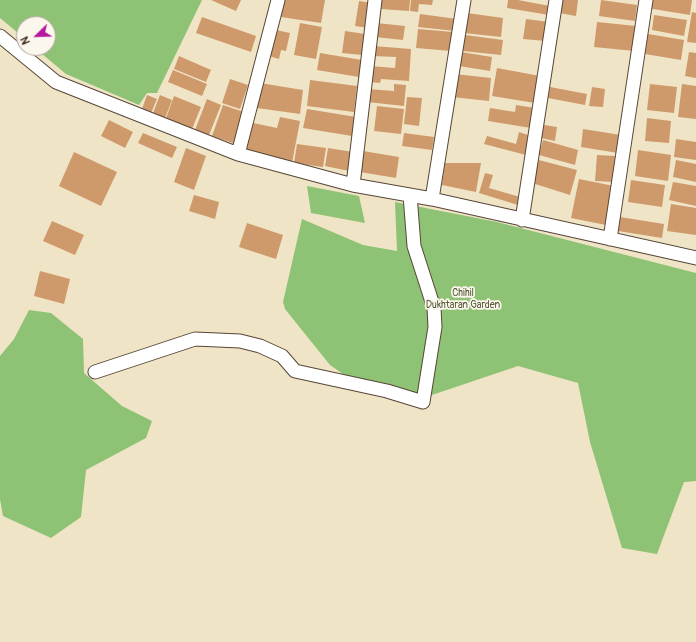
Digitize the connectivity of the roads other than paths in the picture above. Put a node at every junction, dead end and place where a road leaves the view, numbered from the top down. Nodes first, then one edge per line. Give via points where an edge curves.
1 (278, 0) edge
2 (375, 0) edge
3 (464, 0) edge
4 (556, 0) edge
5 (646, 0) edge
6 (0, 36) edge
7 (238, 154) junction
8 (353, 185) junction
9 (410, 195) junction
10 (432, 199) junction
11 (522, 220) junction
12 (610, 239) junction
13 (696, 258) edge
14 (95, 372) dead end

1 - 7 street
2 - 8 street
3 - 10 street
4 - 11 street
5 - 12 street
6 - 7 street via 56,82
7 - 8 street
8 - 9 street
9 - 10 street
9 - 14 street via 414,246 434,308 435,327 423,402 387,391 295,371 282,356 260,346 240,341 195,339
10 - 11 street
11 - 12 street
12 - 13 street

